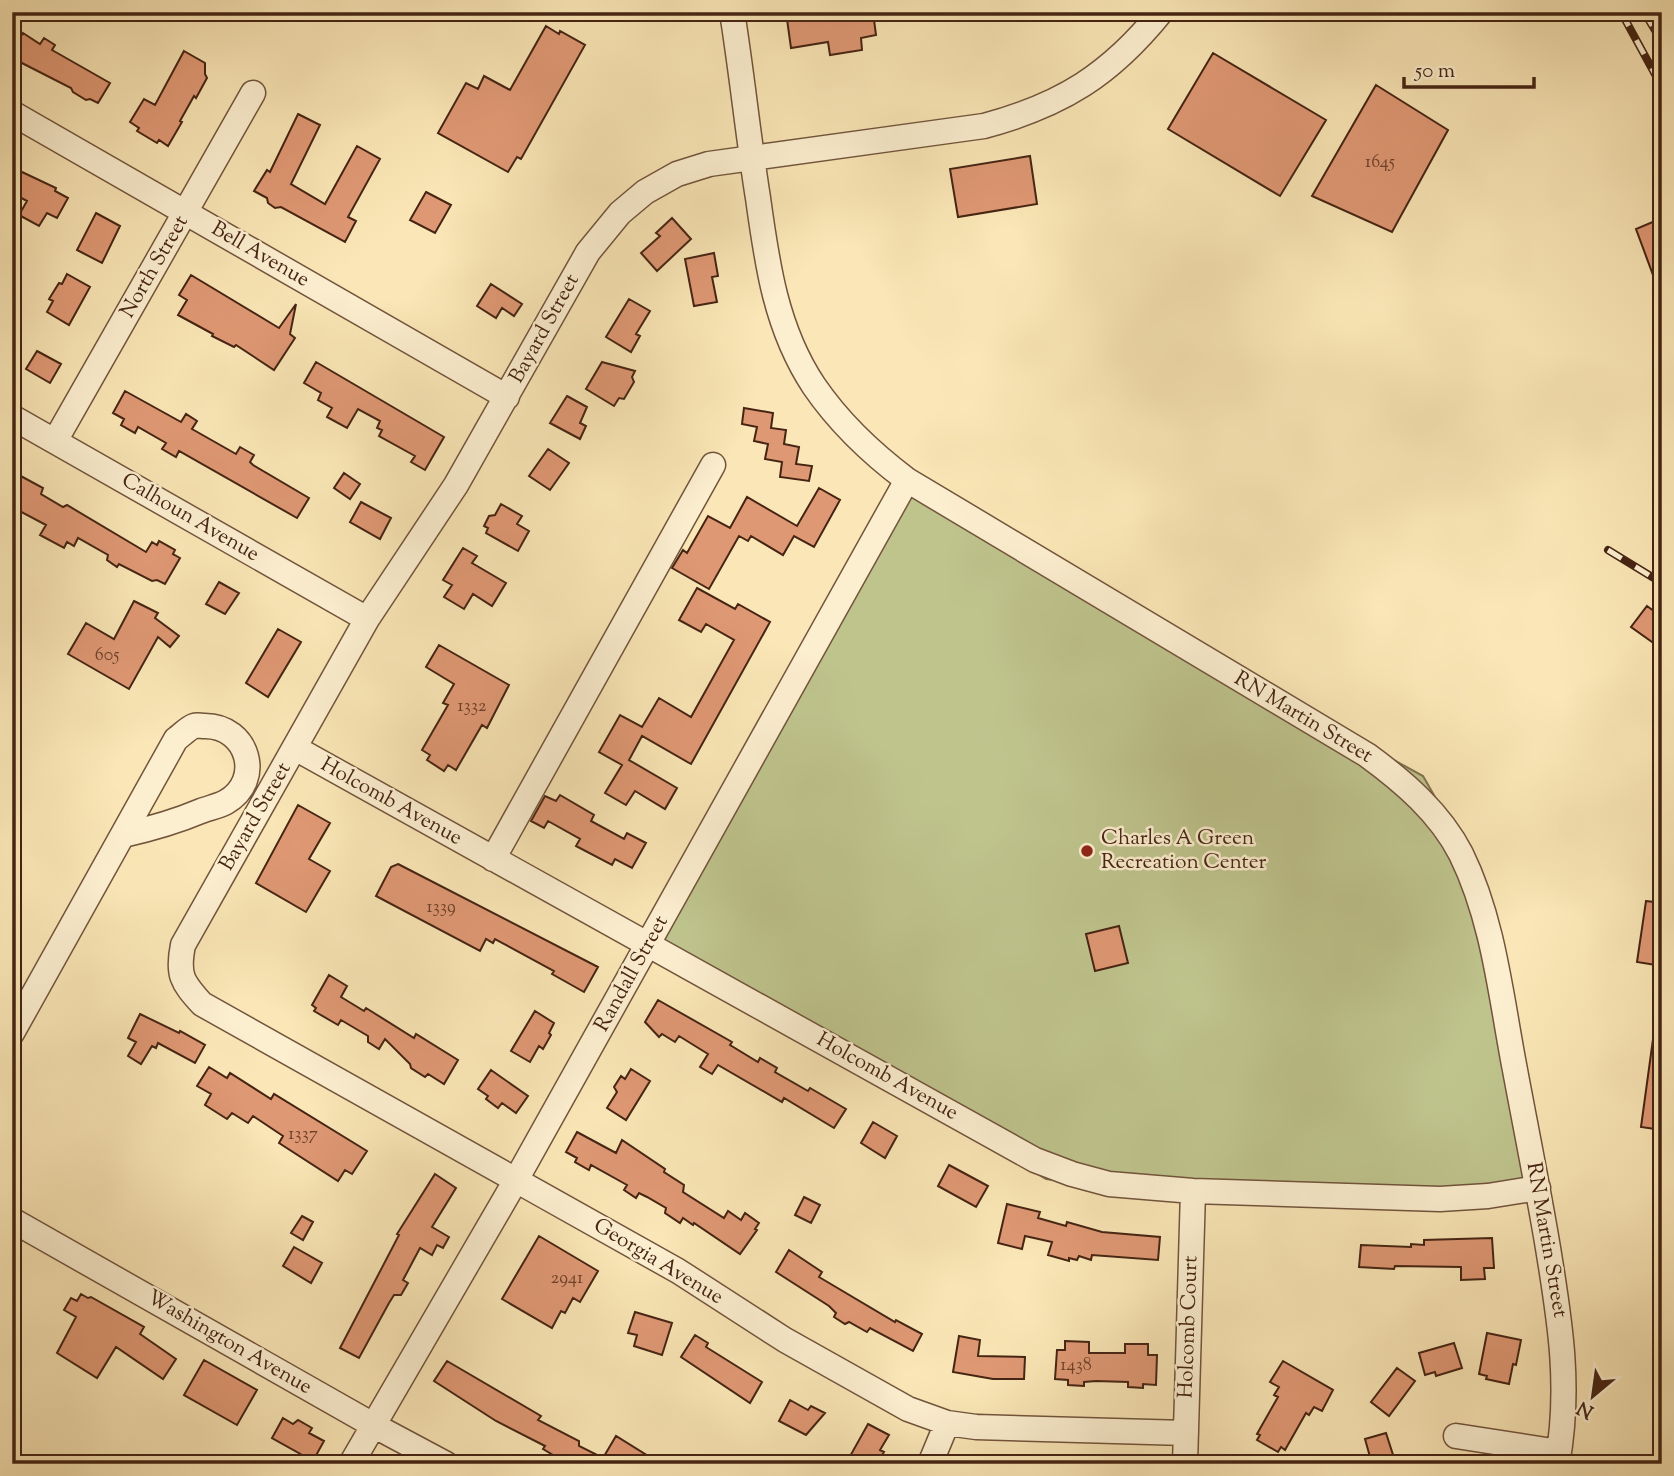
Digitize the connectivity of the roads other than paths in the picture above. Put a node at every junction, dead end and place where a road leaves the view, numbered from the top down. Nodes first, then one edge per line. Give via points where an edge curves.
1 (732, 12) edge
2 (1161, 12) edge
3 (253, 93) dead end
4 (12, 113) edge
5 (752, 157) junction
6 (186, 213) junction
7 (507, 397) junction
8 (12, 416) edge
9 (55, 441) junction
10 (713, 465) dead end
11 (908, 481) junction
12 (368, 620) junction
13 (295, 748) junction
14 (123, 835) junction
15 (493, 859) junction
16 (648, 945) junction
17 (179, 965) joint
18 (12, 1032) edge
19 (516, 1180) junction
20 (1538, 1188) junction
21 (1193, 1191) junction
22 (12, 1220) edge
23 (947, 1423) junction
24 (373, 1425) junction
25 (1186, 1433) junction
26 (1457, 1436) dead end
27 (1558, 1458) edge
28 (351, 1464) edge
29 (446, 1464) edge
30 (930, 1464) edge
31 (1185, 1464) edge

1 - 5 street, RN Martin Street
2 - 5 street, Bayard Street via 1138,41 1098,76 1021,116
3 - 6 street, North Street
4 - 6 street, Bell Avenue
5 - 7 street, Bayard Street via 677,174 620,213 588,252
5 - 11 street, RN Martin Street via 770,281 794,350 840,421
6 - 7 street, Bell Avenue
6 - 9 street, North Street
7 - 12 street, Bayard Street
8 - 9 street, Calhoun Avenue
9 - 12 street, Calhoun Avenue
10 - 15 street
11 - 16 street, Randall Street
11 - 20 street, RN Martin Street via 1367,755 1427,806 1460,852 1484,908
12 - 13 street, Bayard Street
13 - 15 street, Holcomb Avenue
13 - 17 street, Bayard Street via 183,945
14 - 14 street, Bayard Street via 176,739 194,726 213,726 232,734 244,747 246,776 228,801 159,828
14 - 18 street, Bayard Street
15 - 16 street, Holcomb Avenue
16 - 19 street, Randall Street
16 - 21 street, Holcomb Avenue via 1035,1160 1109,1184
17 - 19 street, Georgia Avenue via 184,985 202,1004
19 - 23 street, Georgia Avenue via 678,1271 785,1340 908,1409
19 - 24 street, Randall Street
20 - 21 street, Holcomb Avenue via 1440,1199
20 - 27 street, RN Martin Street via 1562,1333 1564,1389
21 - 25 street, Holcomb Court
22 - 24 street, Washington Avenue
23 - 25 street, Georgia Avenue
23 - 30 street
24 - 28 street, Randall Street
24 - 29 street, Washington Avenue
25 - 31 street, Holcomb Court
26 - 27 street

